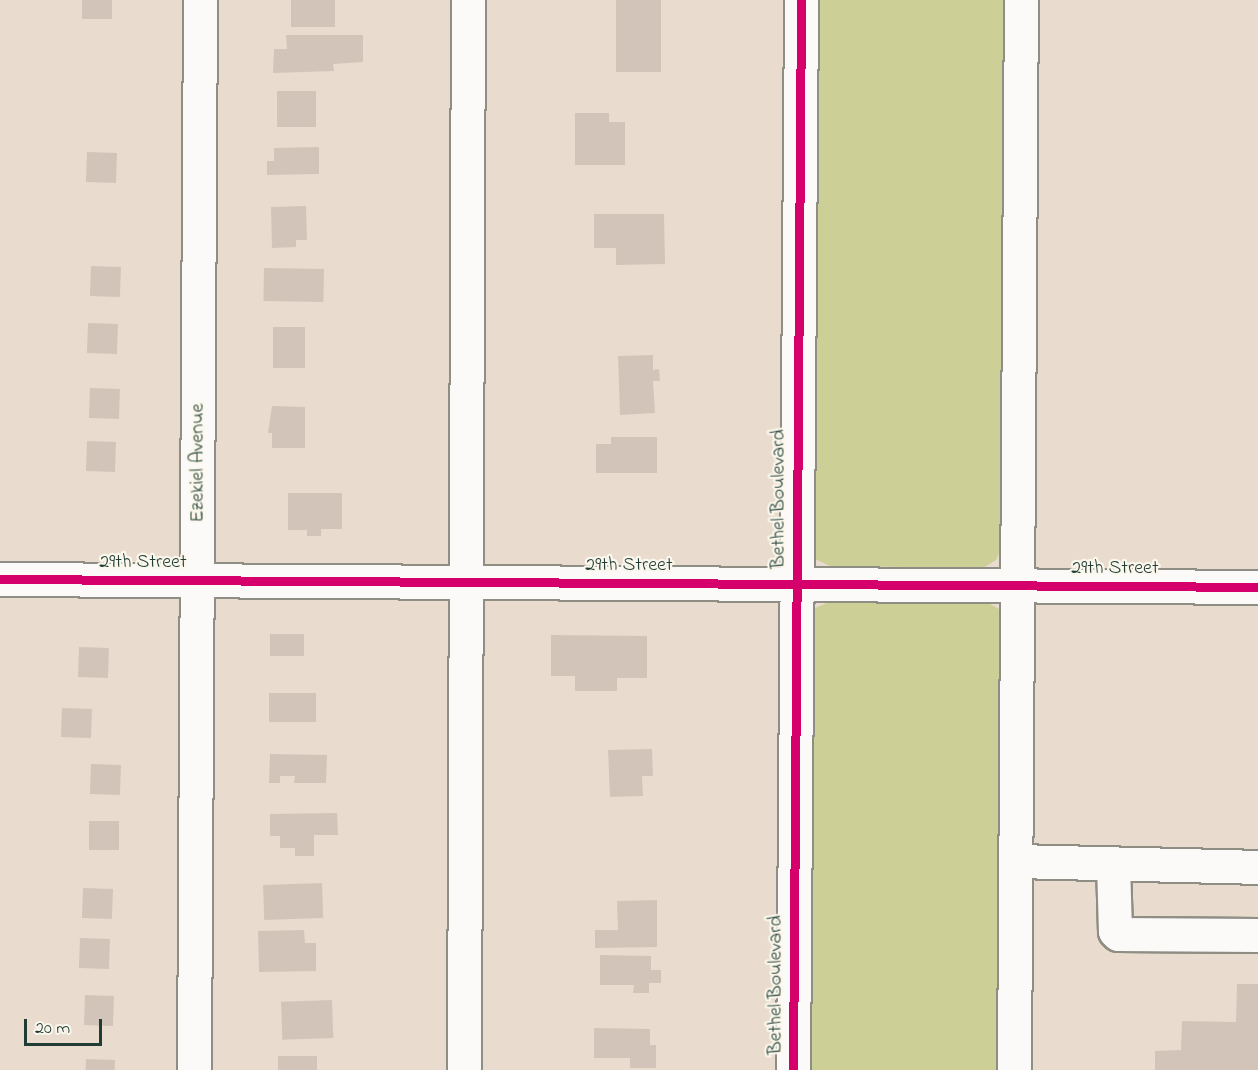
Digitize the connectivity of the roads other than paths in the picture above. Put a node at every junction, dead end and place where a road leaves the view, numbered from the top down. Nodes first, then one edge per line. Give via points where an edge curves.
1 (200, 0) edge
2 (468, 0) edge
3 (801, 0) edge
4 (1021, 0) edge
5 (0, 579) edge
6 (197, 580) junction
7 (466, 582) junction
8 (797, 584) junction
9 (1017, 585) junction
10 (1258, 587) edge
11 (1016, 861) junction
12 (1113, 864) junction
13 (1258, 867) edge
14 (1258, 935) edge
15 (194, 1070) edge
16 (464, 1070) edge
17 (793, 1070) edge
18 (1014, 1070) edge

1 - 6 street, Ezekiel Avenue
2 - 7 street
3 - 8 street, Bethel Boulevard
4 - 9 street
5 - 6 street, 29th Street
6 - 7 street, 29th Street
6 - 15 street, Ezekiel Avenue
7 - 8 street, 29th Street
7 - 16 street
8 - 9 street, 29th Street
8 - 17 street, Bethel Boulevard
9 - 10 street, 29th Street
9 - 11 street
11 - 12 street
11 - 18 street
12 - 13 street
12 - 14 street via 1118,934

